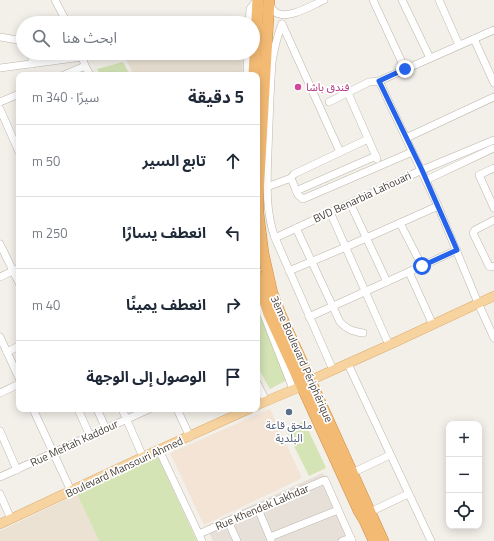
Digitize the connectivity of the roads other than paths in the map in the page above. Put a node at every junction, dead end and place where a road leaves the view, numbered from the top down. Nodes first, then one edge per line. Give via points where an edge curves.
1 (55, 0) edge
2 (324, 0) edge
3 (373, 0) edge
4 (402, 0) edge
5 (439, 0) edge
6 (263, 1) edge
7 (295, 13) junction
8 (63, 16) edge
9 (250, 16) edge
10 (282, 24) junction
11 (260, 26) edge
12 (494, 30) edge
13 (0, 37) edge
14 (474, 38) junction
15 (16, 39) edge
16 (459, 45) junction
17 (266, 50) junction
18 (430, 58) junction
19 (32, 60) edge
20 (54, 60) edge
21 (83, 60) edge
22 (247, 60) edge
23 (256, 60) edge
24 (32, 64) junction
25 (85, 66) junction
26 (0, 68) edge
27 (405, 69) junction
28 (71, 72) edge
29 (88, 72) edge
30 (246, 72) edge
31 (254, 72) edge
32 (379, 81) junction
33 (494, 83) edge
34 (348, 93) junction
35 (16, 95) edge
36 (494, 97) edge
37 (0, 102) edge
38 (329, 102) dead end
39 (0, 109) edge
40 (16, 136) edge
41 (406, 138) junction
42 (368, 139) junction
43 (494, 140) edge
44 (494, 148) edge
45 (340, 152) junction
46 (412, 152) junction
47 (376, 156) junction
48 (260, 159) edge
49 (380, 165) junction
50 (494, 168) edge
51 (422, 170) junction
52 (291, 178) junction
53 (426, 180) junction
54 (267, 188) junction
55 (296, 191) junction
56 (350, 203) junction
57 (438, 206) junction
58 (494, 208) edge
59 (330, 212) junction
60 (494, 220) edge
61 (400, 223) junction
62 (296, 228) junction
63 (260, 233) edge
64 (275, 238) junction
65 (366, 238) junction
66 (0, 244) edge
67 (346, 247) junction
68 (457, 250) junction
69 (312, 261) junction
70 (422, 266) junction
71 (494, 266) edge
72 (16, 270) edge
73 (289, 271) junction
74 (409, 272) junction
75 (0, 277) edge
76 (388, 282) junction
77 (260, 286) edge
78 (365, 292) junction
79 (494, 296) edge
80 (260, 303) edge
81 (478, 303) junction
82 (333, 306) junction
83 (309, 317) junction
84 (432, 325) junction
85 (363, 332) dead end
86 (0, 337) edge
87 (494, 338) edge
88 (389, 345) junction
89 (16, 348) edge
90 (7, 352) junction
91 (348, 364) junction
92 (332, 370) junction
93 (16, 372) edge
94 (16, 385) edge
95 (302, 385) junction
96 (0, 393) edge
97 (261, 403) edge
98 (34, 412) edge
99 (79, 412) edge
100 (98, 412) edge
101 (123, 412) edge
102 (142, 412) edge
103 (178, 412) edge
104 (242, 412) edge
105 (126, 419) junction
106 (106, 429) junction
107 (1, 435) edge
108 (90, 436) junction
109 (190, 436) junction
110 (158, 450) junction
111 (53, 453) junction
112 (390, 455) junction
113 (143, 457) junction
114 (17, 470) junction
115 (352, 473) junction
116 (0, 477) edge
117 (71, 491) junction
118 (0, 494) edge
119 (408, 494) junction
120 (258, 509) junction
121 (338, 510) junction
122 (359, 511) junction
123 (370, 512) junction
124 (12, 519) junction
125 (228, 521) junction
126 (0, 524) edge
127 (200, 538) edge
128 (271, 539) edge
129 (351, 539) edge
130 (237, 541) edge
131 (342, 541) edge
132 (369, 541) edge
133 (381, 541) edge
134 (431, 541) edge

1 - 8 street
2 - 7 street
3 - 27 street
4 - 18 street
5 - 16 street
6 - 7 street via 274,12
6 - 9 street via 250,9
6 - 11 highway
6 - 17 highway, 3ème Boulevard Périphérique
7 - 10 street
10 - 17 street
10 - 45 street
10 - 54 street via 273,50
12 - 14 street
13 - 15 street
14 - 16 street
14 - 33 street
16 - 18 street
17 - 48 highway, 3ème Boulevard Périphérique
18 - 27 street
19 - 24 street
20 - 24 street
21 - 25 street
22 - 30 street
23 - 31 highway
24 - 26 street
25 - 28 street
25 - 29 street
27 - 32 street
32 - 34 street via 369,82
32 - 41 street
34 - 38 street
34 - 42 street
35 - 37 street
36 - 41 street
39 - 40 street
41 - 46 street
42 - 45 street
42 - 47 street
43 - 51 street, BVD Benarbia Lahouari
44 - 53 street
45 - 52 street via 294,174
46 - 49 street
46 - 51 street
47 - 49 street
47 - 55 street
49 - 55 street via 303,199
50 - 58 street via 479,175
51 - 53 street
51 - 56 street, BVD Benarbia Lahouari
52 - 54 street
52 - 55 street
53 - 57 street
54 - 64 street via 268,213
56 - 59 street, BVD Benarbia Lahouari
56 - 65 street
57 - 61 street
57 - 68 street
59 - 62 street, BVD Benarbia Lahouari
59 - 67 street
60 - 71 street via 473,233 489,266
61 - 65 street
61 - 70 street
62 - 64 street, BVD Benarbia Lahouari
62 - 69 street
63 - 95 highway, 3ème Boulevard Périphérique via 272,293
64 - 73 street
65 - 67 street
65 - 76 street
66 - 72 street
67 - 69 street
67 - 78 street
68 - 70 street
68 - 81 street
69 - 73 street
69 - 82 street
70 - 74 street
72 - 75 street
73 - 83 street
74 - 76 street
74 - 84 street
76 - 78 street
77 - 95 highway, 3ème Boulevard Périphérique via 269,314
78 - 82 street
78 - 88 street
79 - 81 main road
80 - 95 street
81 - 84 main road
81 - 87 street
82 - 83 street
82 - 85 street via 340,322 347,329
83 - 92 street
84 - 88 main road
86 - 90 street
88 - 91 main road
89 - 90 street
90 - 93 street
91 - 92 main road
91 - 112 street
92 - 95 main road
94 - 96 street
95 - 97 main road
95 - 115 highway, 3ème Boulevard Périphérique
95 - 122 highway, 3ème Boulevard Périphérique
98 - 111 street
99 - 108 street
100 - 106 street
101 - 105 street
102 - 105 street, Rue Meftah Kaddour
103 - 109 street
104 - 109 main road, Boulevard Mansouri Ahmed
105 - 106 street, Rue Meftah Kaddour
105 - 113 street
106 - 108 street, Rue Meftah Kaddour
107 - 114 street
108 - 111 street, Rue Meftah Kaddour
109 - 110 main road, Boulevard Mansouri Ahmed
110 - 113 main road, Boulevard Mansouri Ahmed
110 - 127 street
111 - 114 street, Rue Meftah Kaddour
111 - 117 street
112 - 115 street
112 - 119 street
113 - 117 main road, Boulevard Mansouri Ahmed
114 - 116 street, Rue Meftah Kaddour
115 - 123 highway, 3ème Boulevard Périphérique
117 - 124 main road, Boulevard Mansouri Ahmed
118 - 124 street
119 - 123 street
119 - 134 street
120 - 121 street, Rue Khendek Lakhdar via 325,480
120 - 125 street, Rue Khendek Lakhdar
120 - 128 street
121 - 128 street
121 - 129 street
122 - 132 highway via 360,521
122 - 133 highway, 3ème Boulevard Périphérique
123 - 133 highway, 3ème Boulevard Périphérique
124 - 126 main road, Boulevard Mansouri Ahmed
125 - 127 street, Rue Khendek Lakhdar
125 - 130 street
129 - 131 street

